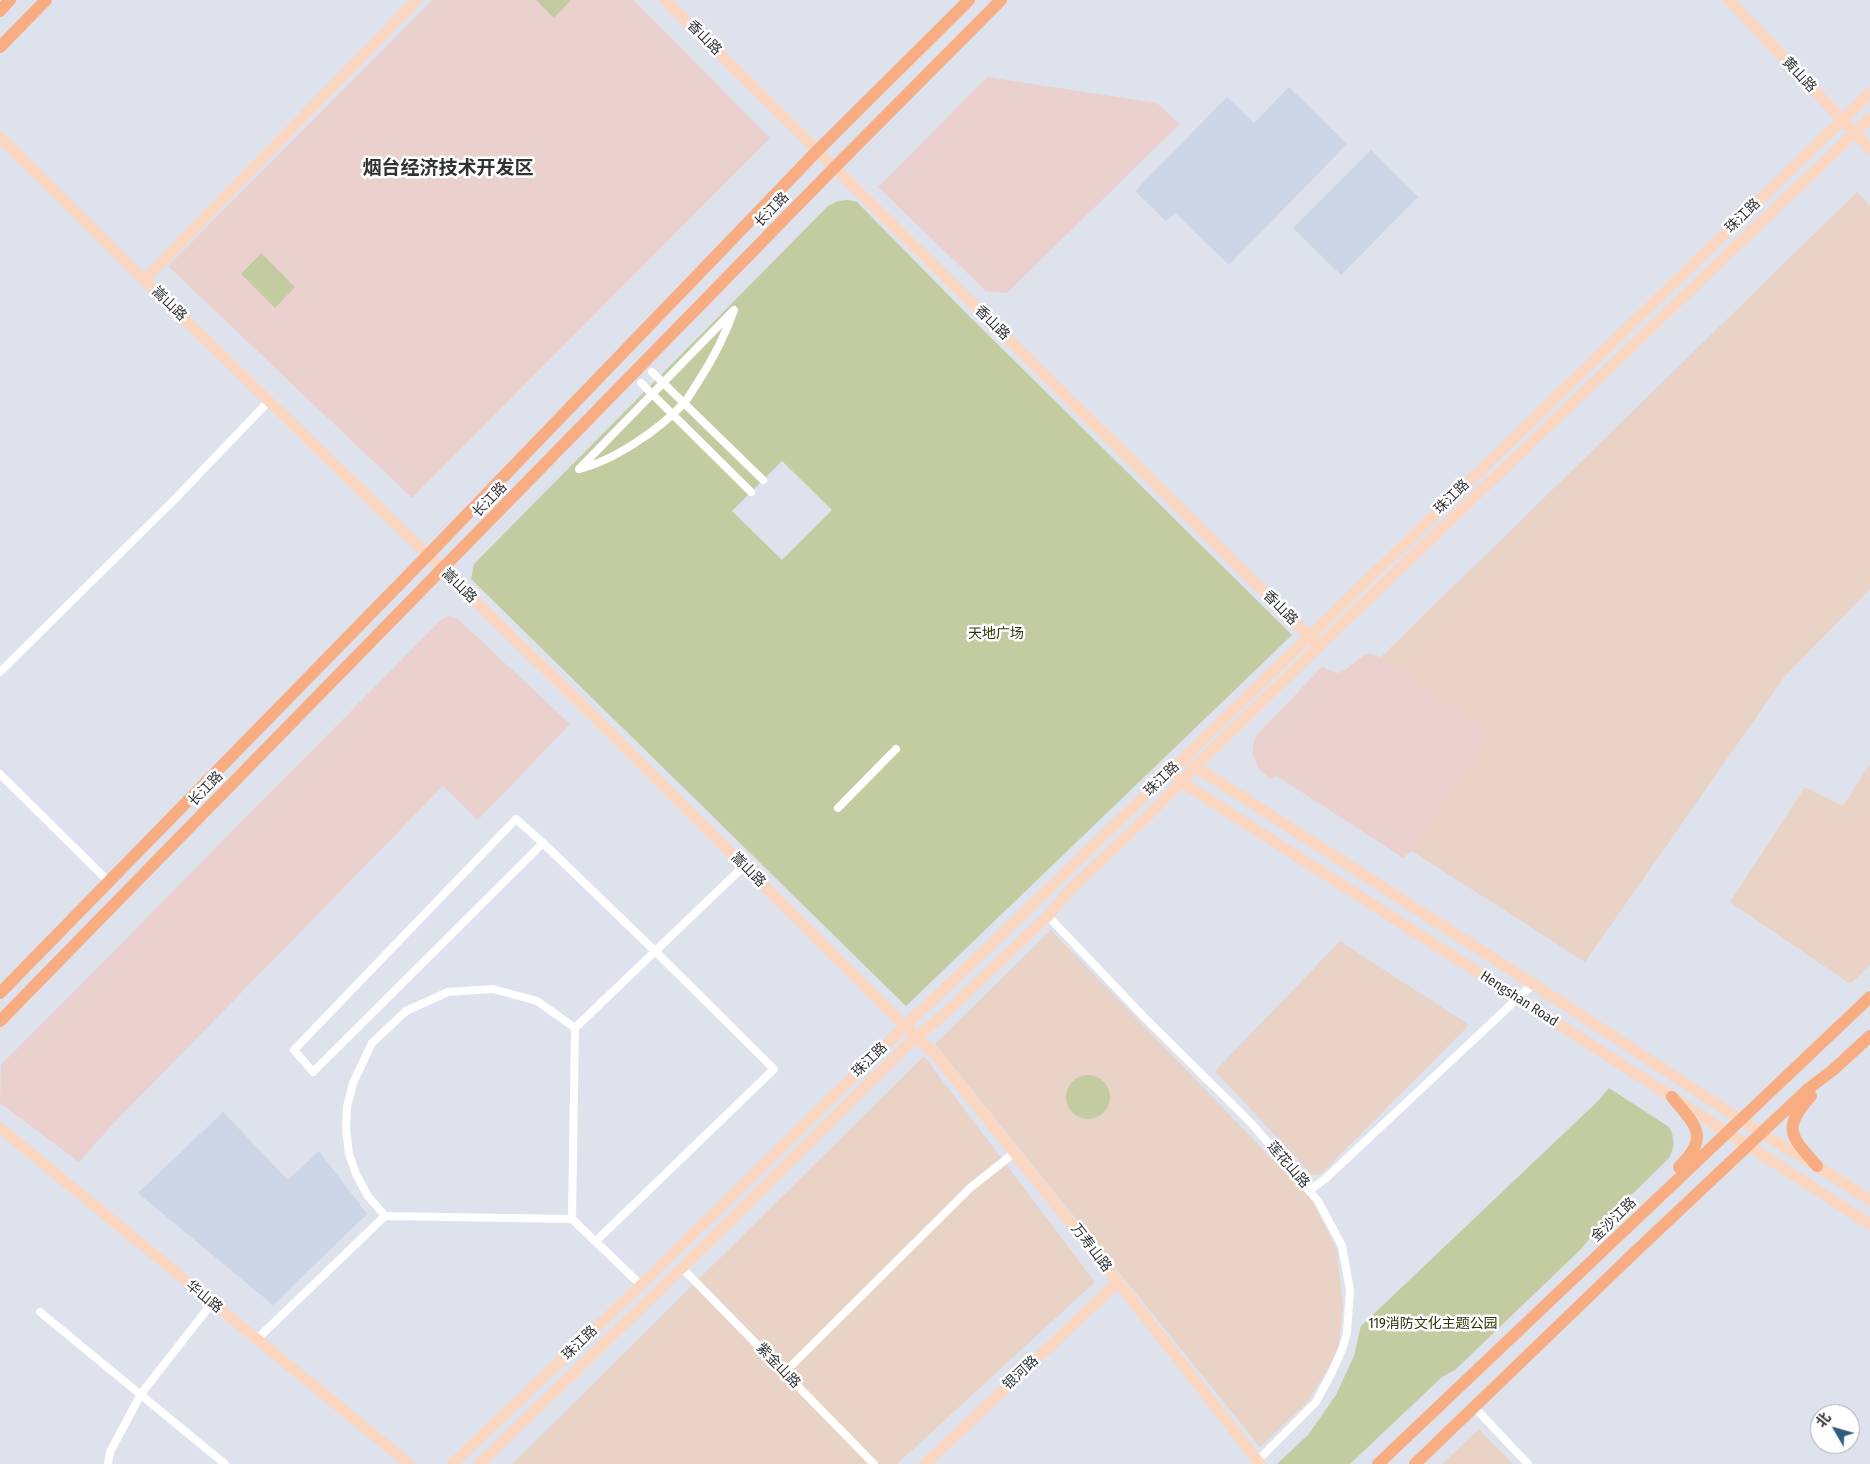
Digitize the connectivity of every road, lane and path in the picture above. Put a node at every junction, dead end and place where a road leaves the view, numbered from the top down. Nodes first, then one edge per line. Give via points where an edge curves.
1 (10, 0) edge
2 (46, 0) edge
3 (417, 0) edge
4 (665, 0) edge
5 (969, 0) edge
6 (1001, 0) edge
7 (1729, 0) edge
8 (0, 10) edge
9 (0, 47) edge
10 (1870, 93) edge
11 (1870, 118) edge
12 (1842, 120) junction
13 (1855, 132) junction
14 (0, 137) edge
15 (1870, 149) edge
16 (818, 150) junction
17 (835, 167) junction
18 (144, 280) junction
19 (652, 372) dead end
20 (641, 383) dead end
21 (269, 401) junction
22 (684, 403) junction
23 (673, 414) junction
24 (763, 480) dead end
25 (751, 492) dead end
26 (428, 556) junction
27 (443, 570) junction
28 (1308, 636) junction
29 (1319, 646) junction
30 (0, 672) edge
31 (896, 749) dead end
32 (1183, 759) junction
33 (1195, 767) junction
34 (1169, 772) junction
35 (0, 774) edge
36 (1182, 782) junction
37 (838, 808) dead end
38 (543, 843) junction
39 (744, 866) junction
40 (109, 882) junction
41 (1048, 916) junction
42 (656, 952) junction
43 (1533, 984) junction
44 (0, 993) edge
45 (1870, 997) edge
46 (1518, 999) junction
47 (0, 1021) edge
48 (905, 1026) junction
49 (575, 1028) junction
50 (917, 1036) junction
51 (1870, 1036) edge
52 (1833, 1070) junction
53 (1672, 1097) junction
54 (1740, 1119) junction
55 (0, 1128) edge
56 (1726, 1132) junction
57 (1761, 1133) junction
58 (1748, 1146) junction
59 (1014, 1153) junction
60 (1817, 1166) junction
61 (1310, 1190) junction
62 (1870, 1200) edge
63 (385, 1216) junction
64 (572, 1219) junction
65 (1870, 1224) edge
66 (596, 1241) junction
67 (1592, 1262) junction
68 (682, 1268) junction
69 (1118, 1282) junction
70 (641, 1285) junction
71 (212, 1303) junction
72 (40, 1312) dead end
73 (256, 1340) junction
74 (784, 1373) junction
75 (140, 1394) junction
76 (1474, 1407) junction
77 (1258, 1462) edge
78 (108, 1464) edge
79 (225, 1464) edge
80 (409, 1464) edge
81 (452, 1464) edge
82 (479, 1464) edge
83 (874, 1464) edge
84 (925, 1464) edge
85 (1378, 1464) edge
86 (1415, 1464) edge
87 (1528, 1464) edge

1 - 8 main road
2 - 9 main road
3 - 18 main road
4 - 16 main road, 香山路
5 - 16 main road, 长江路
6 - 17 main road, 长江路
7 - 12 main road, 黄山路
10 - 12 main road, 珠江路
11 - 13 main road
12 - 13 main road, 黄山路
12 - 28 main road, 珠江路
13 - 15 main road, 黄山路
13 - 29 main road
14 - 18 main road, 嵩山路
16 - 17 main road, 香山路
16 - 26 main road, 长江路
17 - 27 main road, 长江路
17 - 28 main road, 香山路
18 - 21 main road, 嵩山路
19 - 22 street
20 - 23 street
21 - 26 main road, 嵩山路
21 - 30 street via 175,500
22 - 23 street
22 - 23 street via 726,333 734,310 579,469 594,466 635,444
22 - 24 street
23 - 25 street
26 - 27 main road, 嵩山路
26 - 40 main road, 长江路
27 - 39 main road, 嵩山路
27 - 47 main road, 长江路
28 - 29 main road, 香山路
28 - 32 main road, 珠江路
29 - 33 main road
31 - 37 street
32 - 33 main road, Hengshan Road
32 - 34 main road, 珠江路
33 - 36 main road
33 - 43 main road, Hengshan Road
34 - 36 main road, Hengshan Road
34 - 48 main road, 珠江路
35 - 40 street
36 - 41 main road via 1069,891
36 - 46 main road, Hengshan Road
38 - 38 street via 536,850 313,1072 294,1050 516,819
38 - 42 street
39 - 42 street
39 - 48 main road, 嵩山路
40 - 44 main road, 长江路
41 - 50 main road
41 - 61 street, 莲花山路 via 1251,1123
42 - 49 street
42 - 66 street via 774,1069
43 - 46 street
43 - 54 main road, Hengshan Road
45 - 54 main road, 金沙江路
46 - 53 main road, Hengshan Road
46 - 61 street
48 - 50 main road, 嵩山路
48 - 70 main road, 珠江路
49 - 63 street via 538,1001 493,989 448,992 406,1011 372,1043 352,1083 346,1129 356,1174 368,1196
49 - 64 street
50 - 59 main road, 万寿山路 via 937,1056
50 - 68 main road
51 - 52 main road
52 - 57 main road
52 - 60 main road via 1793,1120 1796,1141
53 - 56 main road, Hengshan Road
53 - 67 main road via 1695,1126 1698,1139 1695,1149 1617,1228
54 - 56 main road, 金沙江路
54 - 57 main road, Hengshan Road
55 - 71 main road, 华山路
56 - 58 main road, Hengshan Road
56 - 67 main road, 金沙江路
57 - 58 main road
57 - 60 main road, Hengshan Road
58 - 65 main road, Hengshan Road
58 - 76 main road
59 - 69 main road, 万寿山路
59 - 74 street via 970,1188
60 - 62 main road, Hengshan Road
61 - 77 street, 莲花山路 via 1342,1246 1350,1290 1347,1332 1316,1402
63 - 64 street
63 - 73 street
64 - 66 street
66 - 70 street
67 - 85 main road, 金沙江路
68 - 74 street, 紫金山路
68 - 82 main road
69 - 77 main road, 万寿山路
69 - 84 main road, 银河路
70 - 81 main road, 珠江路
71 - 73 main road, 华山路
71 - 75 street
72 - 75 street
73 - 80 main road, 华山路
74 - 83 street, 紫金山路
75 - 78 street via 110,1452
75 - 79 street
76 - 86 main road
76 - 87 street

